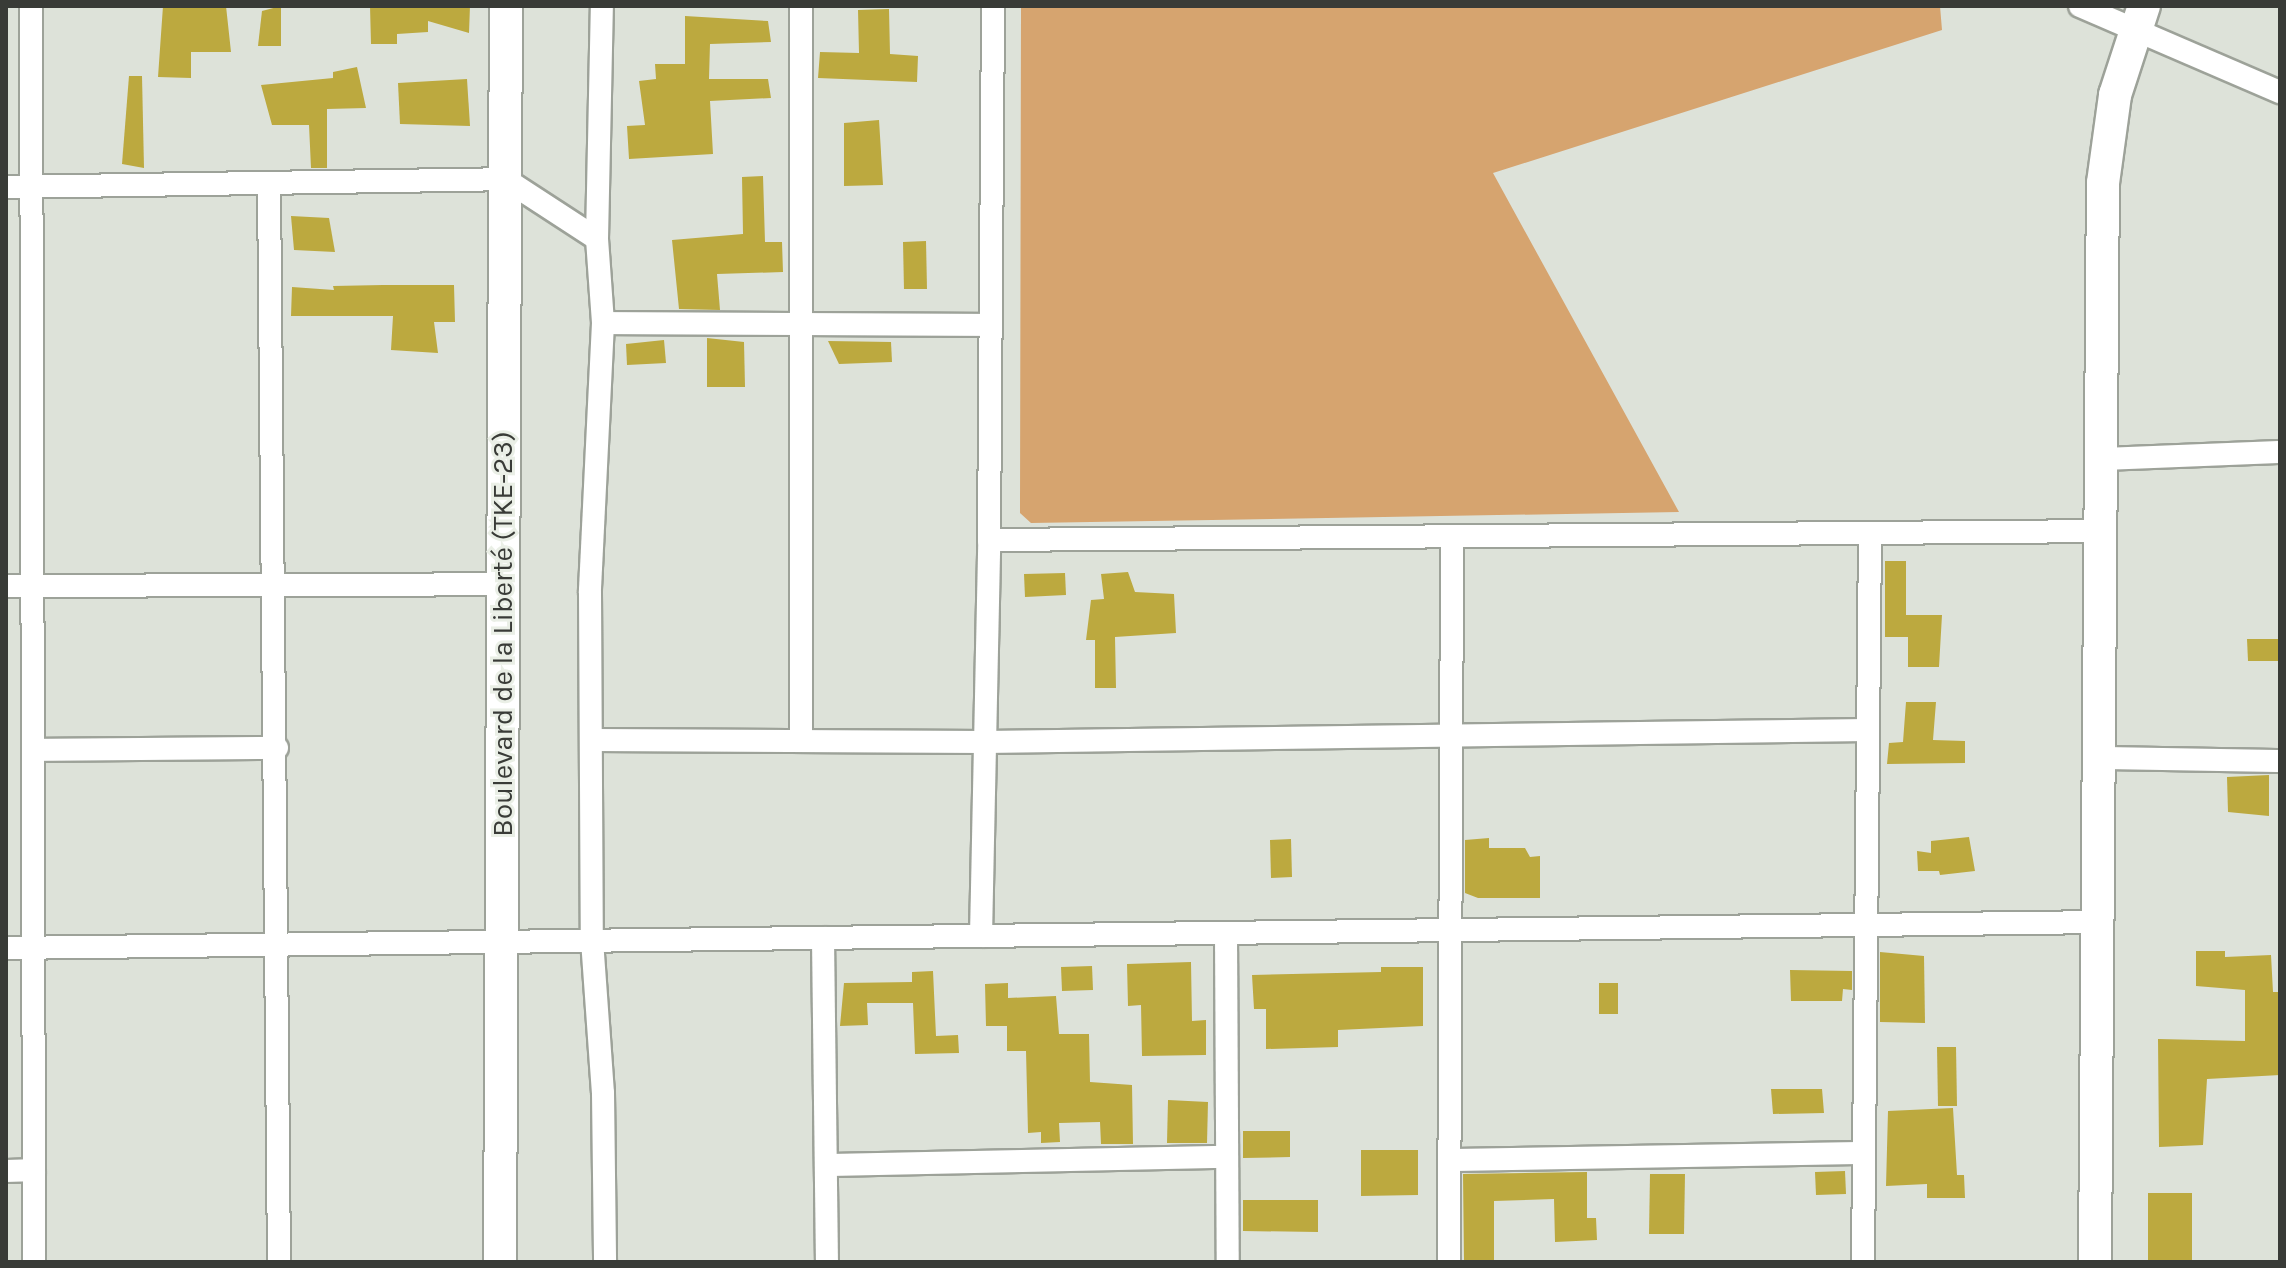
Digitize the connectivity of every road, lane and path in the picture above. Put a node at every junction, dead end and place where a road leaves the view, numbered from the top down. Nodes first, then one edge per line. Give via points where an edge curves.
1 (31, 6) edge
2 (506, 6) edge
3 (602, 6) edge
4 (801, 6) edge
5 (993, 6) edge
6 (2080, 6) edge
7 (2140, 17) edge
8 (2280, 92) edge
9 (505, 179) junction
10 (269, 184) junction
11 (6, 187) edge
12 (32, 187) junction
13 (597, 239) junction
14 (603, 323) junction
15 (800, 323) junction
16 (991, 325) junction
17 (2280, 452) edge
18 (2102, 459) junction
19 (2101, 531) junction
20 (1870, 533) junction
21 (1452, 536) junction
22 (989, 540) junction
23 (503, 584) junction
24 (275, 585) junction
25 (6, 586) edge
26 (34, 586) junction
27 (1868, 730) junction
28 (1453, 735) junction
29 (594, 740) junction
30 (801, 740) junction
31 (985, 742) junction
32 (277, 748) junction
33 (34, 750) junction
34 (2102, 758) junction
35 (2280, 761) edge
36 (2100, 922) junction
37 (1866, 924) junction
38 (1450, 930) junction
39 (1226, 933) junction
40 (981, 936) junction
41 (823, 938) junction
42 (592, 940) junction
43 (501, 941) junction
44 (279, 945) junction
45 (6, 948) edge
46 (33, 948) junction
47 (1862, 1153) junction
48 (1227, 1157) junction
49 (1451, 1160) junction
50 (829, 1165) junction
51 (34, 1170) junction
52 (6, 1171) edge
53 (34, 1262) edge
54 (279, 1262) edge
55 (500, 1262) edge
56 (605, 1262) edge
57 (827, 1262) edge
58 (1228, 1262) edge
59 (1449, 1262) edge
60 (1863, 1262) edge
61 (2095, 1262) edge

1 - 12 street
2 - 9 street, Boulevard de la Liberté (TKE-23)
3 - 13 street
4 - 15 street
5 - 16 street
6 - 7 street
7 - 8 street
7 - 18 street via 2115,95 2103,183
9 - 10 street
9 - 13 street
9 - 23 street, Boulevard de la Liberté (TKE-23)
10 - 12 street
10 - 24 street
11 - 12 street
12 - 26 street
13 - 14 street
14 - 15 street
14 - 29 street via 593,478
15 - 16 street
15 - 30 street
16 - 22 street
17 - 18 street
18 - 19 street
19 - 20 street
19 - 34 street
20 - 21 street
20 - 27 street
21 - 22 street
21 - 28 street
22 - 31 street
23 - 24 street
23 - 43 street, Boulevard de la Liberté (TKE-23)
24 - 26 street
24 - 32 street
25 - 26 street
26 - 33 street
27 - 28 street
27 - 37 street
28 - 31 street
28 - 38 street
29 - 30 street
29 - 42 street
30 - 31 street
31 - 40 street
32 - 33 street
32 - 44 street
33 - 46 street
34 - 35 street
34 - 36 street
36 - 37 street
36 - 61 street
37 - 38 street
37 - 47 street
38 - 39 street
38 - 49 street
39 - 40 street
39 - 48 street
40 - 41 street
41 - 42 street
41 - 50 street
42 - 43 street
42 - 56 street via 604,1108
43 - 44 street
43 - 55 street, Boulevard de la Liberté (TKE-23)
44 - 46 street
44 - 54 street
45 - 46 street
46 - 51 street
47 - 49 street
47 - 60 street
48 - 50 street
48 - 58 street
49 - 59 street
50 - 57 street
51 - 52 street
51 - 53 street

